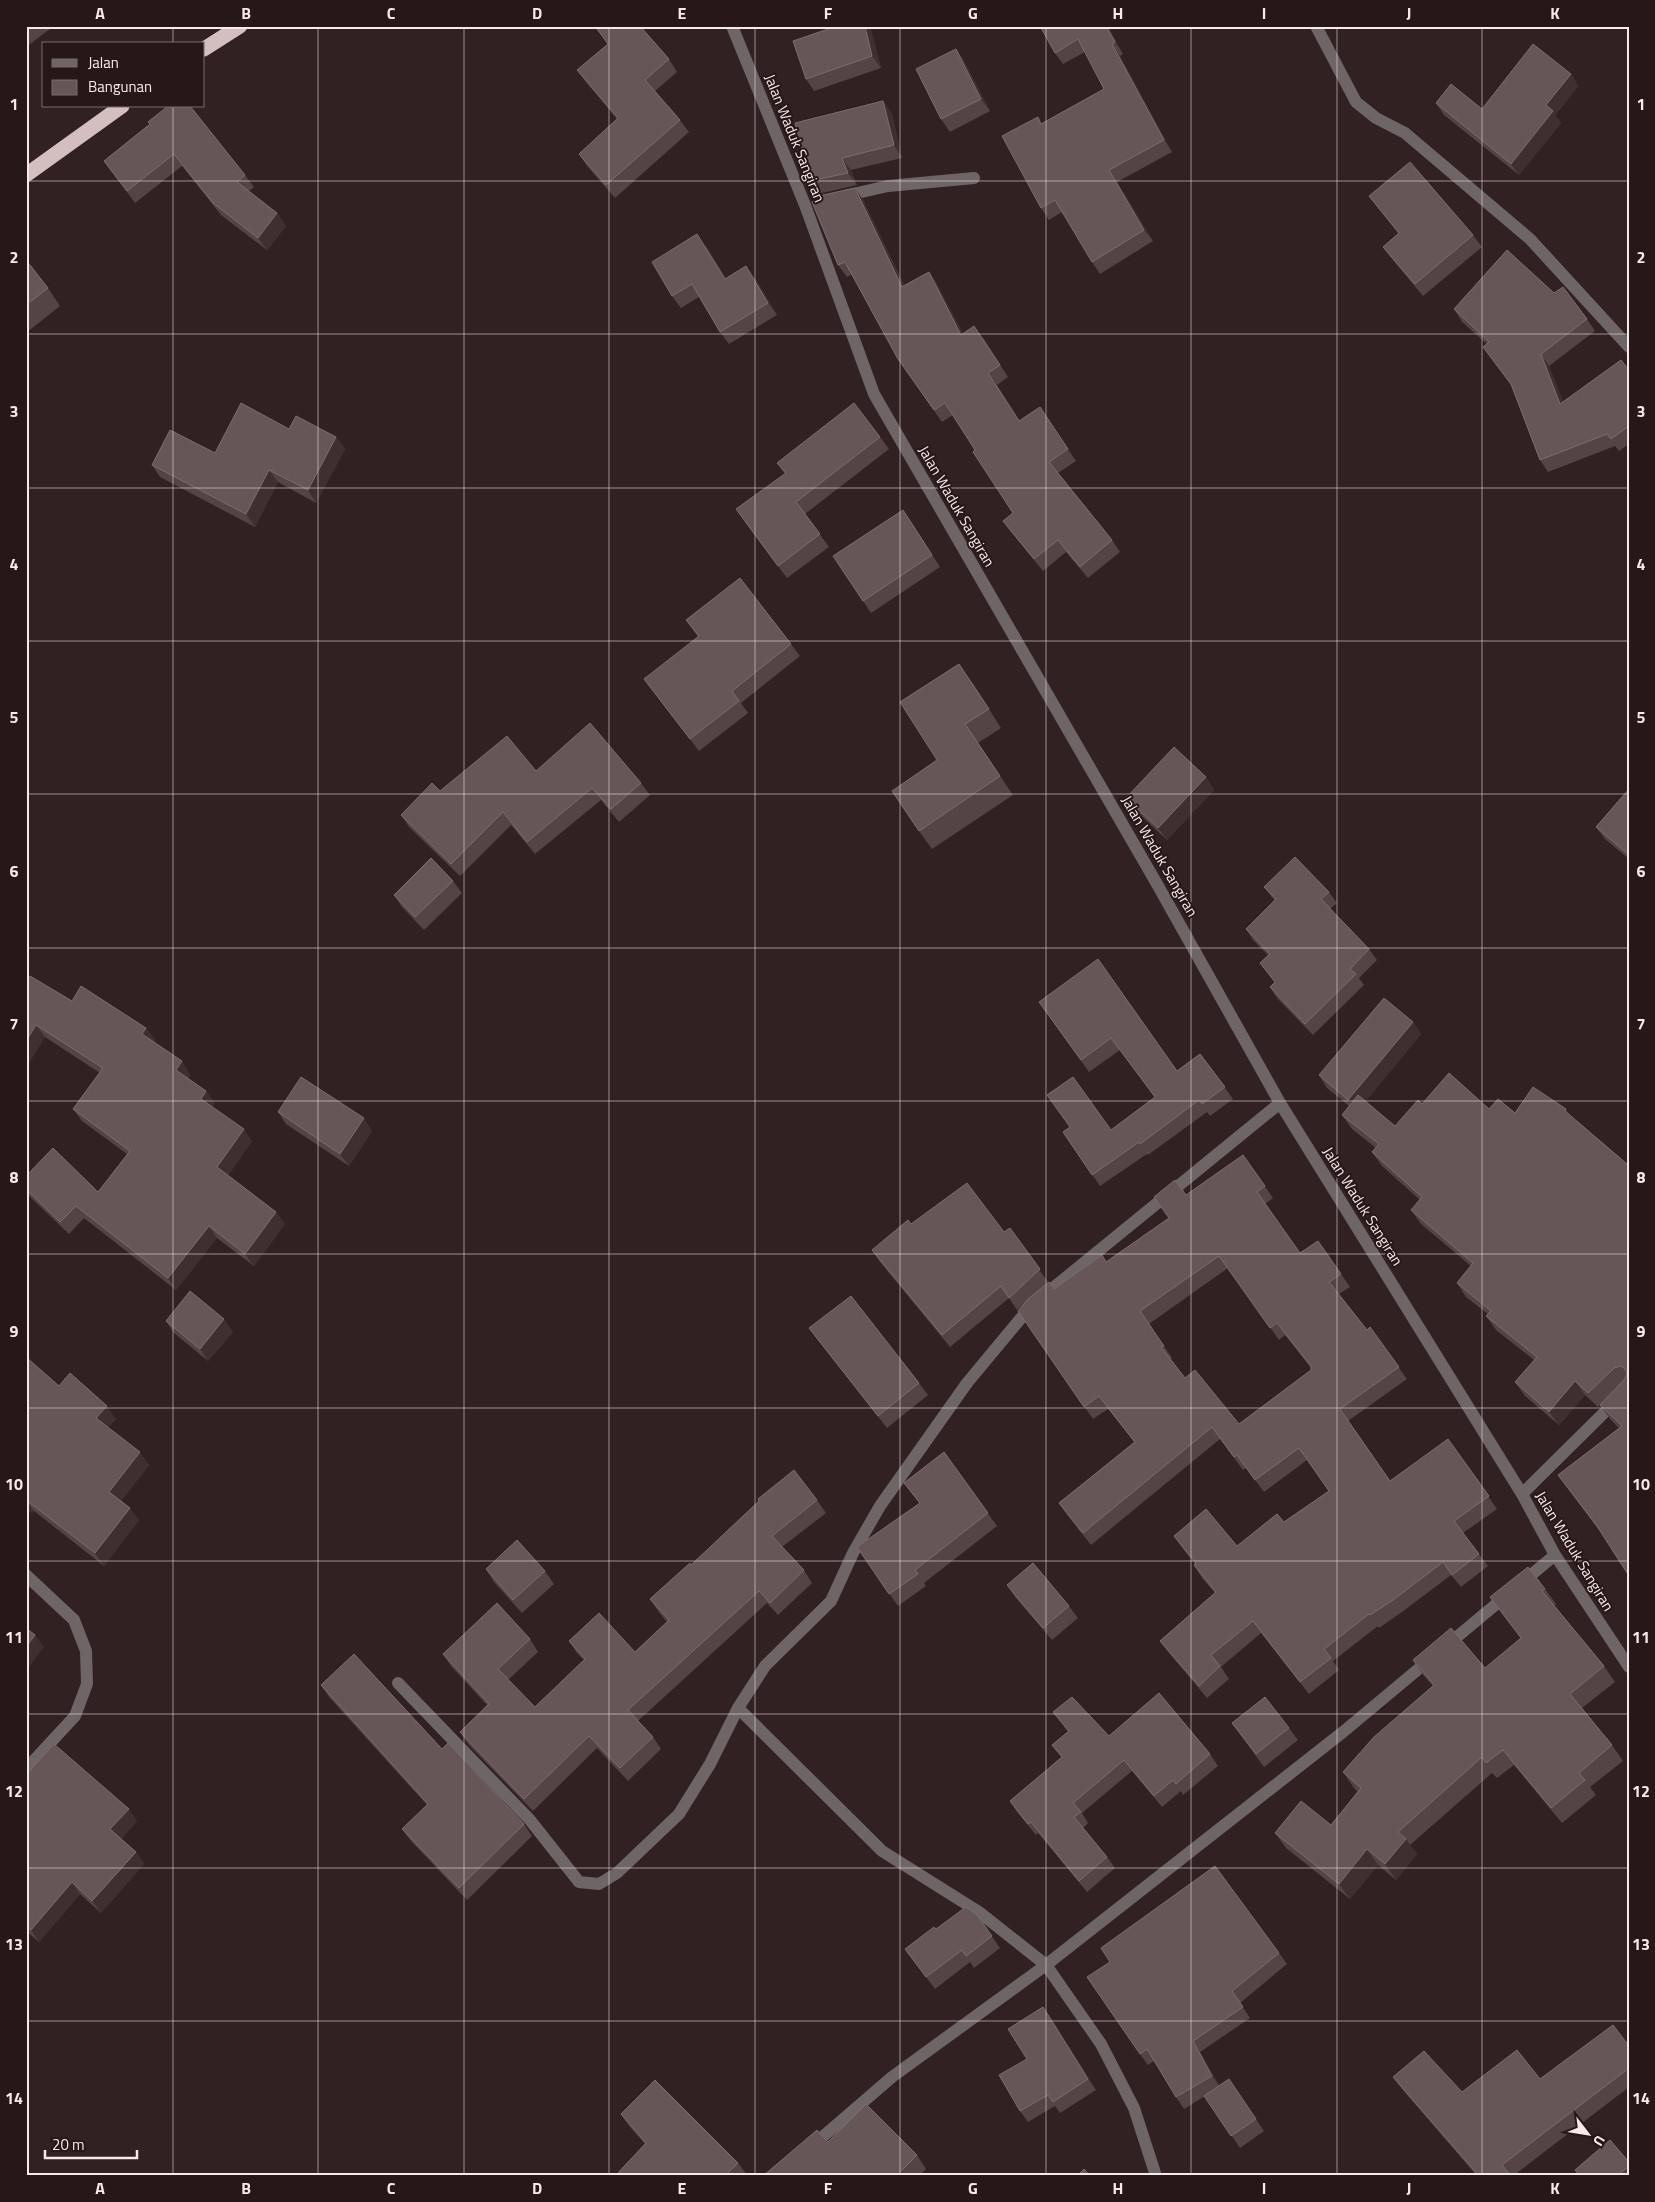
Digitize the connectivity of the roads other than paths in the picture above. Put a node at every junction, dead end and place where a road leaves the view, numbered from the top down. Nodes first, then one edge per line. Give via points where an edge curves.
1 (240, 26) edge
2 (732, 26) edge
3 (1316, 26) edge
4 (205, 48) edge
5 (119, 108) edge
6 (26, 174) edge
7 (974, 178) dead end
8 (832, 199) edge
9 (1629, 347) edge
10 (1280, 1103) junction
11 (1629, 1388) edge
12 (1522, 1494) junction
13 (1555, 1555) junction
14 (26, 1576) edge
15 (1629, 1667) edge
16 (398, 1683) dead end
17 (738, 1708) junction
18 (26, 1769) edge
19 (1046, 1965) junction
20 (799, 2157) edge
21 (1156, 2176) edge

1 - 4 highway
2 - 10 street, Jalan Waduk Sangiran via 809,204 874,394 1158,884
3 - 9 street via 1356,102 1376,118 1405,133 1530,239
5 - 6 highway
7 - 8 street via 888,186
10 - 12 street, Jalan Waduk Sangiran
10 - 17 street via 1031,1306 967,1383 880,1506 830,1601 765,1666
11 - 12 street
12 - 13 street, Jalan Waduk Sangiran
13 - 15 street, Jalan Waduk Sangiran
13 - 19 street via 1343,1732
14 - 18 street via 74,1620 86,1651 87,1684 74,1716
16 - 17 street via 530,1820 578,1882 598,1884 616,1873 678,1814 710,1764
17 - 19 street via 882,1851 979,1912
19 - 20 street via 892,2077
19 - 21 street via 1101,2044 1134,2108

